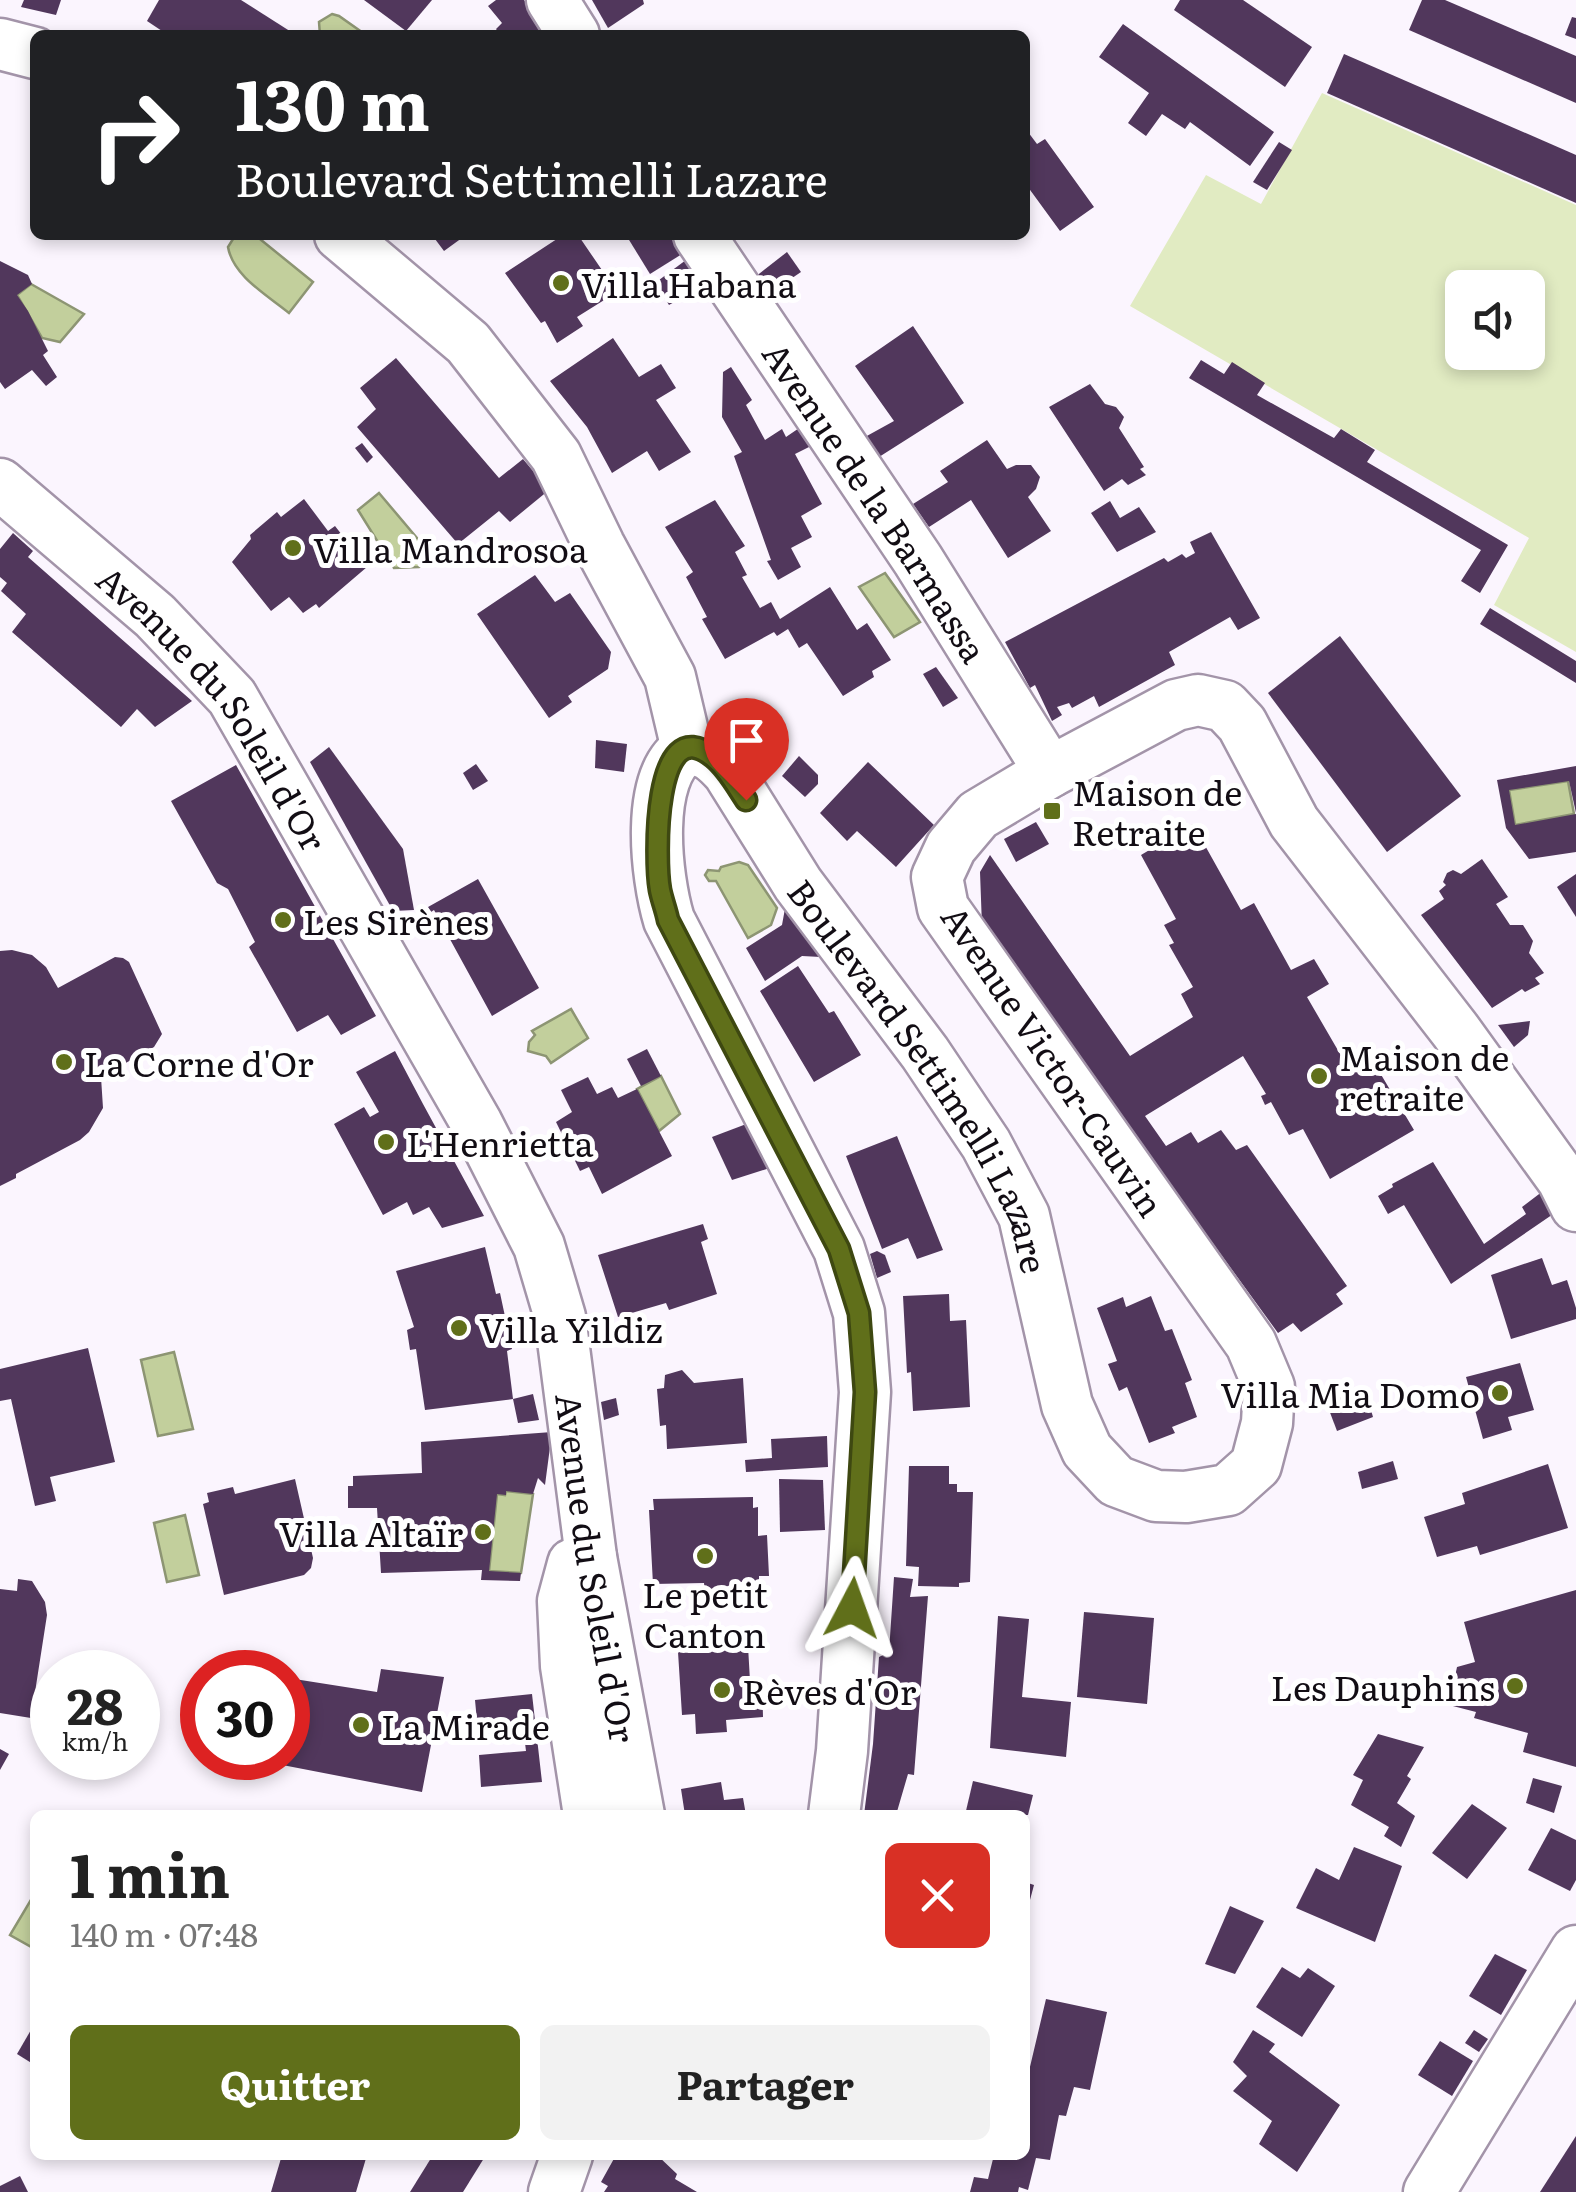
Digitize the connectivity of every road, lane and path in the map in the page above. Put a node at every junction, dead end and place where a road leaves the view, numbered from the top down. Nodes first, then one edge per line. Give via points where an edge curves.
1 (552, 0) edge
2 (571, 30) edge
3 (0, 44) edge
4 (30, 52) edge
5 (346, 240) edge
6 (702, 240) edge
7 (0, 484) edge
8 (687, 749) junction
9 (1050, 772) junction
10 (1576, 1206) edge
11 (1156, 1496) joint
12 (592, 1557) junction
13 (588, 1810) edge
14 (638, 1810) edge
15 (835, 1810) edge
16 (1576, 1951) edge
17 (565, 2160) edge
18 (554, 2192) edge
19 (1430, 2192) edge

1 - 2 street
3 - 4 street
5 - 8 street via 468,343 556,456 670,677
6 - 9 street, Avenue de la Barmassa via 918,560
7 - 12 street, Avenue du Soleil d'Or via 155,616 232,697 476,1124 540,1246 560,1317
8 - 11 street, Boulevard Settimelli Lazare via 702,750 728,772 798,884 986,1144 1024,1216 1067,1405 1087,1450 1116,1480
8 - 15 street via 666,768 660,806 657,849 668,920 839,1249 859,1313 865,1392
9 - 10 street, Avenue Victor-Cauvin via 1176,706 1198,700 1225,706 1242,724 1294,822 1456,1030
9 - 11 street, Avenue Victor-Cauvin via 978,815 951,847 937,876 943,908 1250,1344 1269,1387 1256,1465 1228,1490
12 - 13 street via 573,1564 563,1601
12 - 14 street, Avenue du Soleil d'Or
16 - 19 street
17 - 18 street

